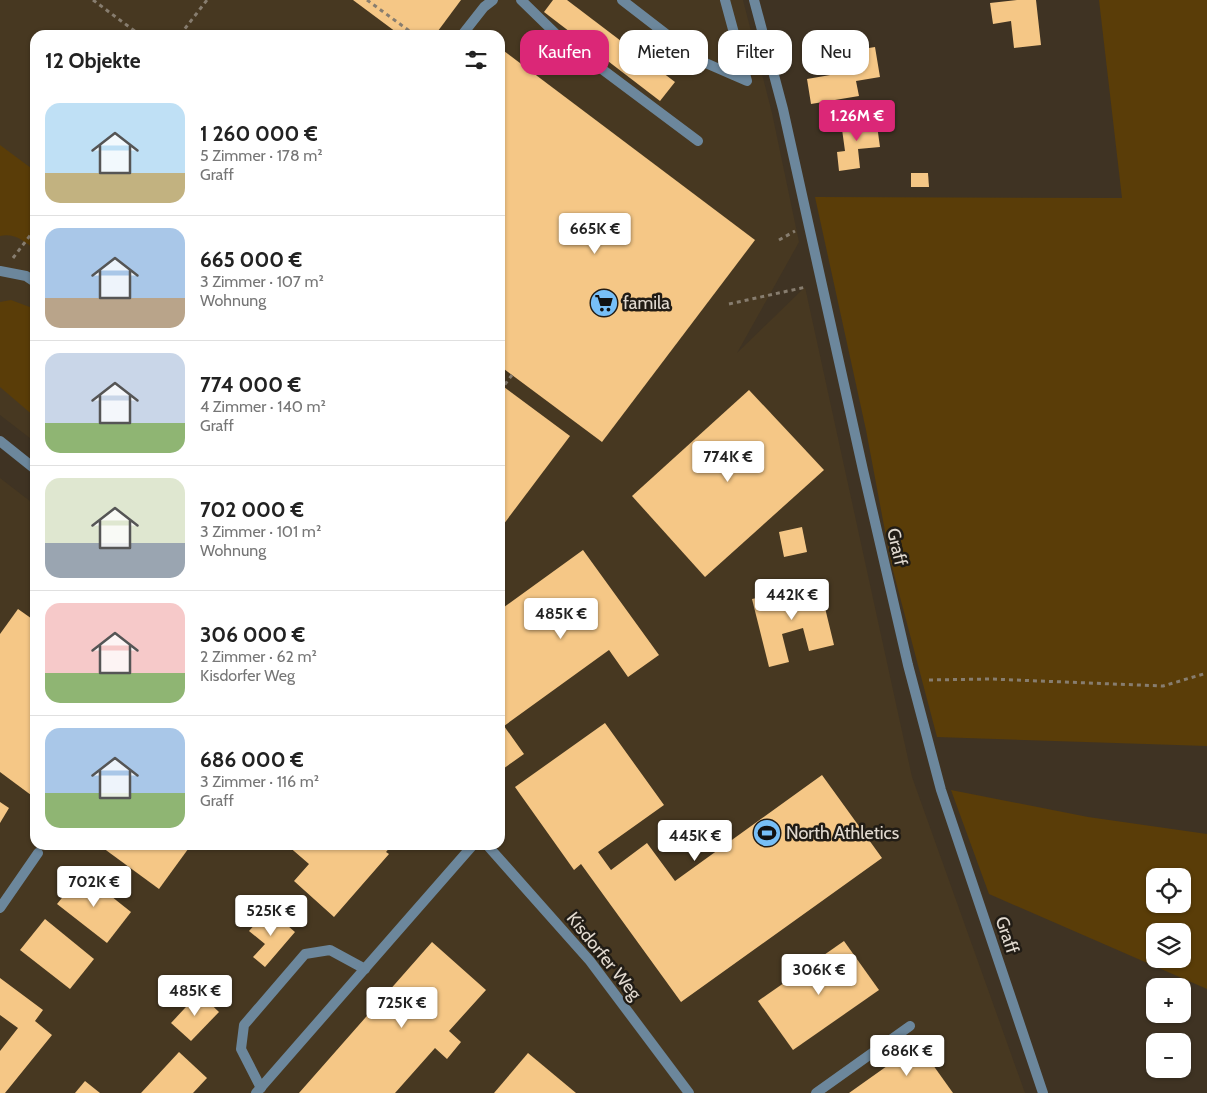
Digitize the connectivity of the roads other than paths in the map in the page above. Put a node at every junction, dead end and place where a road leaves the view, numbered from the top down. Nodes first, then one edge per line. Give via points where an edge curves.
1 (493, 0) edge
2 (521, 0) edge
3 (725, 0) edge
4 (754, 0) edge
5 (628, 2) edge
6 (466, 30) edge
7 (698, 140) dead end
8 (2, 271) edge
9 (30, 279) edge
10 (0, 441) edge
11 (30, 465) edge
12 (469, 850) edge
13 (491, 850) edge
14 (38, 853) dead end
15 (0, 908) edge
16 (365, 969) junction
17 (910, 1026) dead end
18 (258, 1090) edge
19 (689, 1093) edge
20 (816, 1093) edge
21 (1043, 1093) edge

1 - 6 street
2 - 7 street via 559,37
3 - 5 street via 747,81 701,61
4 - 21 street, Graff via 783,109 862,470 941,790
8 - 9 street
10 - 11 street
12 - 16 street
13 - 19 street, Kisdorfer Weg via 590,961
14 - 15 street
16 - 18 street
16 - 18 street via 330,950 305,954 244,1024 241,1048
17 - 20 street

